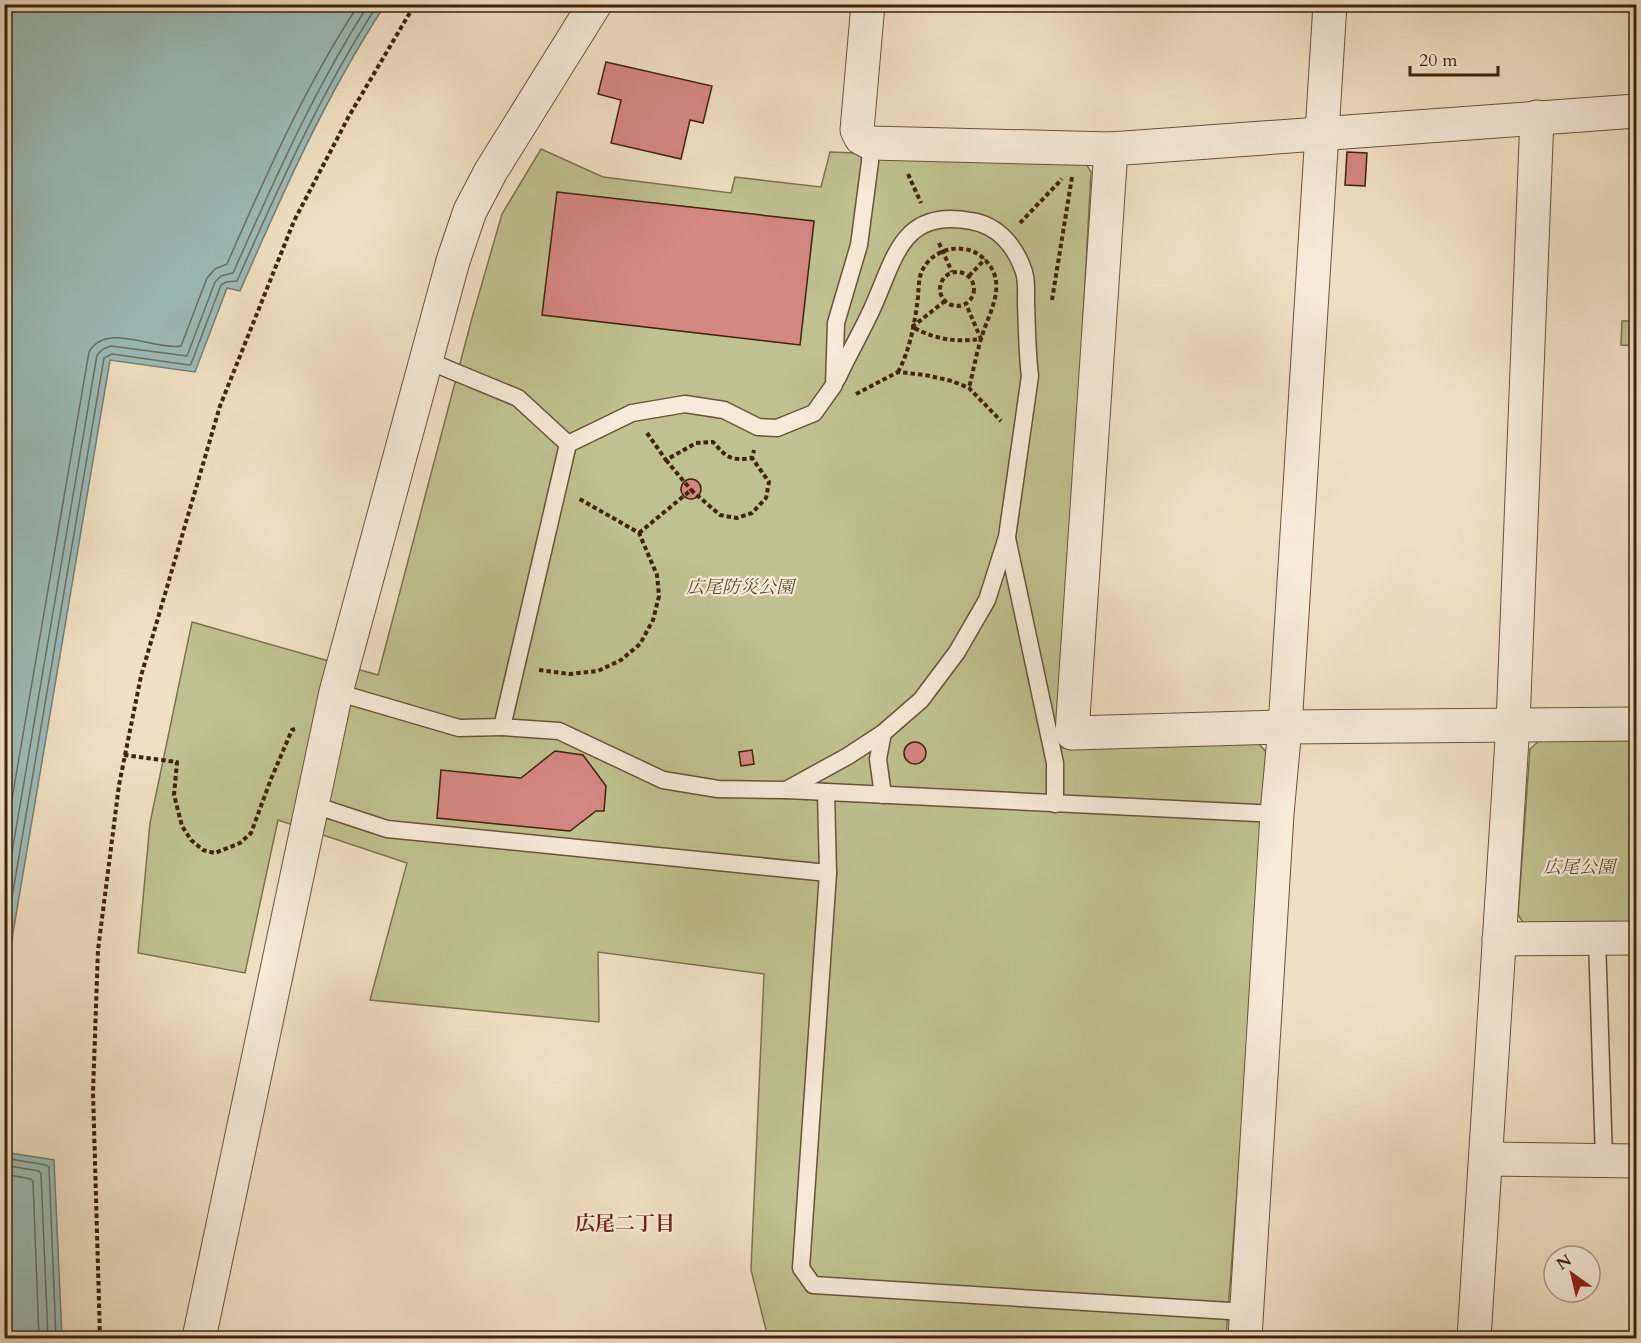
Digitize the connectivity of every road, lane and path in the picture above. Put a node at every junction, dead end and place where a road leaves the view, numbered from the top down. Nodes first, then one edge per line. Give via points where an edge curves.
1 (415, 4) edge
2 (595, 4) edge
3 (868, 4) edge
4 (1330, 4) edge
5 (1636, 111) edge
6 (1537, 117) junction
7 (1323, 133) junction
8 (871, 143) junction
9 (1111, 149) junction
10 (1073, 168) dead end
11 (945, 302) junction
12 (966, 304) junction
13 (1051, 305) dead end
14 (912, 327) junction
15 (981, 339) junction
16 (426, 360) junction
17 (898, 372) junction
18 (834, 385) junction
19 (969, 388) junction
20 (814, 412) junction
21 (632, 413) junction
22 (758, 427) junction
23 (568, 444) junction
24 (1021, 449) junction
25 (752, 458) junction
26 (666, 460) junction
27 (558, 486) junction
28 (691, 490) junction
29 (639, 533) junction
30 (1007, 537) junction
31 (515, 673) junction
32 (336, 692) junction
33 (1513, 724) junction
34 (1636, 724) edge
35 (299, 726) dead end
36 (502, 727) junction
37 (1285, 727) junction
38 (883, 734) junction
39 (124, 755) junction
40 (786, 790) junction
41 (826, 792) junction
42 (883, 795) junction
43 (311, 804) junction
44 (1055, 804) junction
45 (1277, 814) junction
46 (828, 873) junction
47 (1636, 938) edge
48 (1499, 939) junction
49 (1597, 939) junction
50 (1486, 1159) junction
51 (1604, 1160) junction
52 (1636, 1161) edge
53 (1245, 1325) edge
54 (100, 1338) edge
55 (199, 1338) edge
56 (1474, 1338) edge

1 - 39 path via 349,116 294,221 220,405 141,676
2 - 16 street via 491,171 470,212
3 - 8 street via 857,130 861,138
4 - 7 street
5 - 6 street
6 - 7 street
6 - 33 street
7 - 9 street
7 - 37 street
8 - 9 street
8 - 18 lane via 859,245 836,323
9 - 37 street via 1072,733
10 - 13 path
11 - 12 path via 955,306
11 - 12 path via 941,282 959,271 969,276 974,285 973,296
11 - 14 path
12 - 15 path
14 - 15 path via 931,337 956,342
14 - 15 path via 920,273 926,263 946,250 967,249 986,260 997,283 997,295
14 - 17 path via 906,357
15 - 19 path
16 - 23 lane via 518,398
16 - 32 street
17 - 19 path via 952,381
17 - 20 path
18 - 20 lane
18 - 24 lane via 872,310 897,248 930,221 981,222 1006,237 1025,273 1030,376
19 - 24 path
20 - 22 lane via 777,428
21 - 22 lane via 685,404 724,410
21 - 23 lane
21 - 26 path
22 - 25 path
23 - 27 lane
24 - 30 lane
25 - 26 path via 738,460 725,456 712,442 696,443
25 - 28 path via 769,482 766,498 752,513 736,518 720,515
26 - 28 path
27 - 29 path
27 - 31 lane
28 - 29 path
29 - 31 path via 657,575 659,596 653,620 640,644 621,660 598,671
30 - 38 lane via 987,600 957,652 921,700
30 - 44 lane via 1055,763
31 - 36 lane
32 - 36 lane via 459,728
32 - 43 street
33 - 34 street
33 - 37 street
33 - 48 street
35 - 39 path via 292,730 251,833 240,843 215,853 203,850 191,840 182,825 174,795 177,762
36 - 40 lane via 559,731 663,780 718,789
37 - 45 street
38 - 40 lane
38 - 42 lane via 878,759
39 - 54 path via 98,950 93,1092
40 - 41 lane
41 - 42 lane
41 - 46 lane
42 - 44 lane
43 - 46 lane via 387,829
43 - 55 street
44 - 45 lane
45 - 53 street
46 - 53 lane via 801,1268 813,1285
47 - 49 street
48 - 49 street
48 - 50 street
49 - 51 lane
50 - 51 street
50 - 56 street
51 - 52 street

